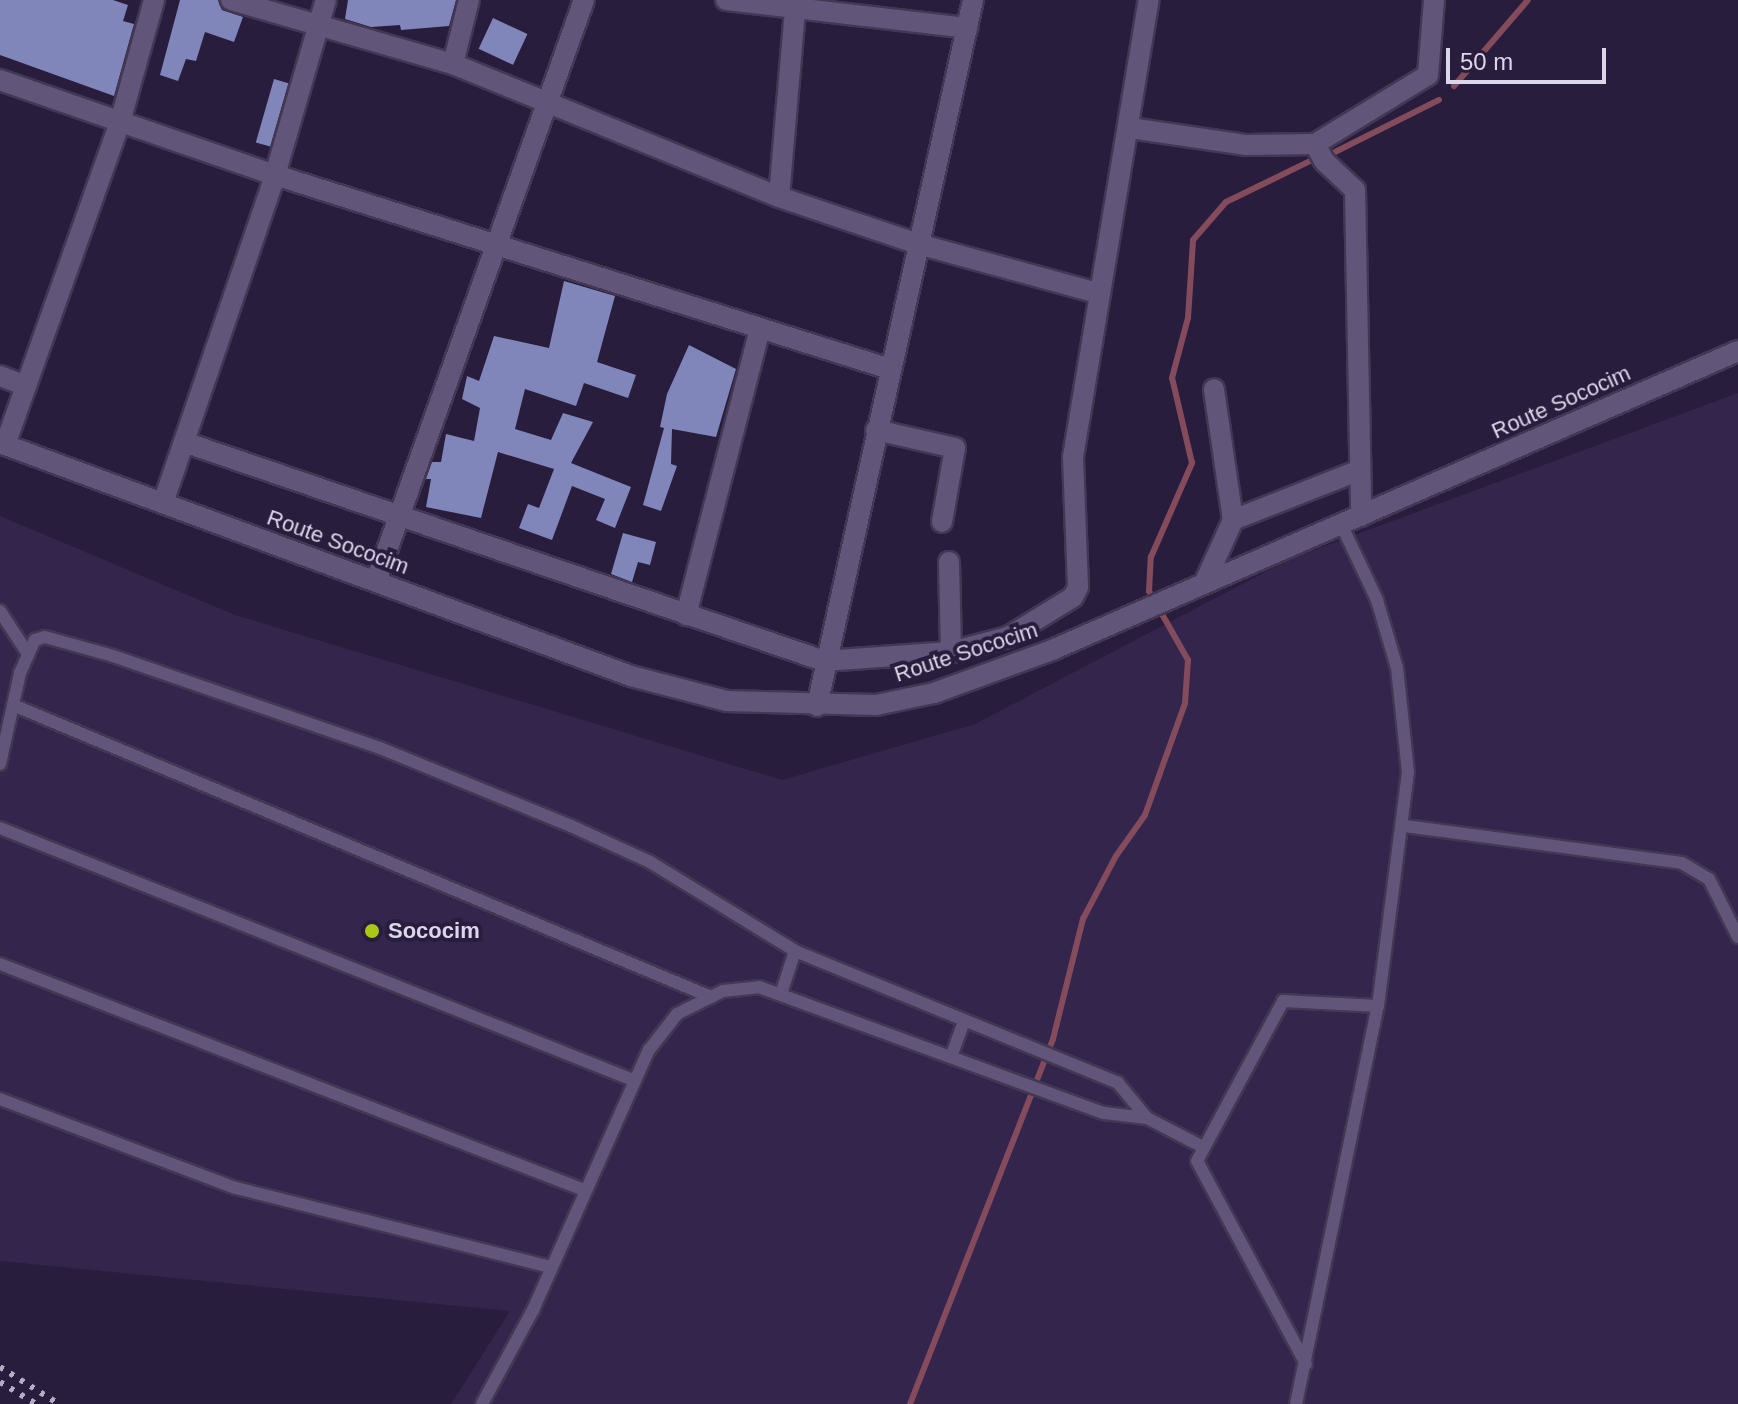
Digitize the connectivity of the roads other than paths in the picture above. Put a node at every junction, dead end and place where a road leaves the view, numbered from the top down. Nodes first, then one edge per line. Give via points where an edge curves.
1 (154, 0) edge
2 (231, 0) edge
3 (326, 0) edge
4 (469, 0) edge
5 (584, 0) edge
6 (726, 0) edge
7 (973, 0) edge
8 (1149, 0) edge
9 (1434, 0) edge
10 (796, 5) edge
11 (321, 23) junction
12 (967, 28) junction
13 (453, 64) junction
14 (0, 80) edge
15 (549, 103) junction
16 (120, 122) junction
17 (1130, 128) junction
18 (1315, 144) junction
19 (275, 175) junction
20 (779, 197) junction
21 (918, 244) junction
22 (499, 245) junction
23 (1097, 293) junction
24 (760, 328) junction
25 (1738, 351) edge
26 (890, 369) junction
27 (0, 376) edge
28 (26, 386) junction
29 (1214, 389) dead end
30 (876, 430) junction
31 (184, 442) junction
32 (3, 444) edge
33 (1360, 470) junction
34 (163, 503) junction
35 (400, 516) junction
36 (1361, 516) junction
37 (1233, 520) junction
38 (942, 522) dead end
39 (1341, 524) junction
40 (949, 562) dead end
41 (376, 581) junction
42 (1204, 584) junction
43 (0, 611) edge
44 (686, 615) junction
45 (951, 652) junction
46 (28, 654) junction
47 (824, 661) junction
48 (13, 705) junction
49 (817, 706) junction
50 (0, 764) edge
51 (1405, 826) junction
52 (0, 828) edge
53 (1738, 937) edge
54 (795, 951) junction
55 (0, 964) edge
56 (781, 994) junction
57 (711, 997) junction
58 (1378, 1006) junction
59 (964, 1022) junction
60 (951, 1057) junction
61 (633, 1080) junction
62 (0, 1099) edge
63 (1147, 1118) junction
64 (1201, 1146) junction
65 (584, 1190) junction
66 (551, 1267) junction
67 (1306, 1364) junction
68 (482, 1404) edge
69 (1296, 1404) edge

1 - 16 street
2 - 11 street
3 - 11 street
4 - 13 street
5 - 15 street
6 - 10 street
7 - 12 street
8 - 17 street
9 - 18 street via 1428,75
10 - 12 street
10 - 20 street
11 - 13 street
11 - 19 street
12 - 21 street
13 - 15 street
14 - 16 street
15 - 20 street
15 - 22 street
16 - 19 street
16 - 28 street
17 - 18 street via 1247,145
17 - 23 street
18 - 33 street via 1324,161 1355,190
19 - 22 street
19 - 31 street
20 - 21 street
21 - 23 street
21 - 26 street
22 - 24 street
22 - 35 street
23 - 45 street via 1073,457 1076,592 1008,637
24 - 26 street
24 - 44 street
25 - 36 street, Route Sococim
26 - 30 street
27 - 28 street
28 - 32 street
29 - 37 street
30 - 38 street via 955,448
30 - 47 street
31 - 34 street
31 - 35 street
32 - 34 street, Route Sococim
33 - 36 street
33 - 37 street
34 - 41 street, Route Sococim
35 - 41 street
35 - 44 street
36 - 39 street, Route Sococim
37 - 42 street
39 - 42 street, Route Sococim
39 - 51 lane via 1377,600 1397,668 1406,720
40 - 45 street
41 - 49 street, Route Sococim via 631,676 727,701
42 - 49 street, Route Sococim via 934,693 876,705
43 - 46 lane
44 - 47 street
45 - 47 street
46 - 48 lane
46 - 54 lane via 41,637 81,647 408,759 650,862
47 - 49 street
48 - 50 lane
48 - 57 lane
51 - 53 lane via 1682,863 1709,879
51 - 58 lane
52 - 61 lane
54 - 56 lane
54 - 59 lane
55 - 65 lane
56 - 57 lane via 741,987
56 - 60 lane
57 - 61 lane via 666,1024
58 - 64 lane via 1283,1001
58 - 67 lane
59 - 60 lane
59 - 63 lane via 1118,1083
60 - 63 lane via 1104,1113
61 - 65 lane
62 - 66 lane via 236,1188
63 - 64 lane
64 - 67 lane via 1199,1173
65 - 66 lane
66 - 68 lane
67 - 69 lane

